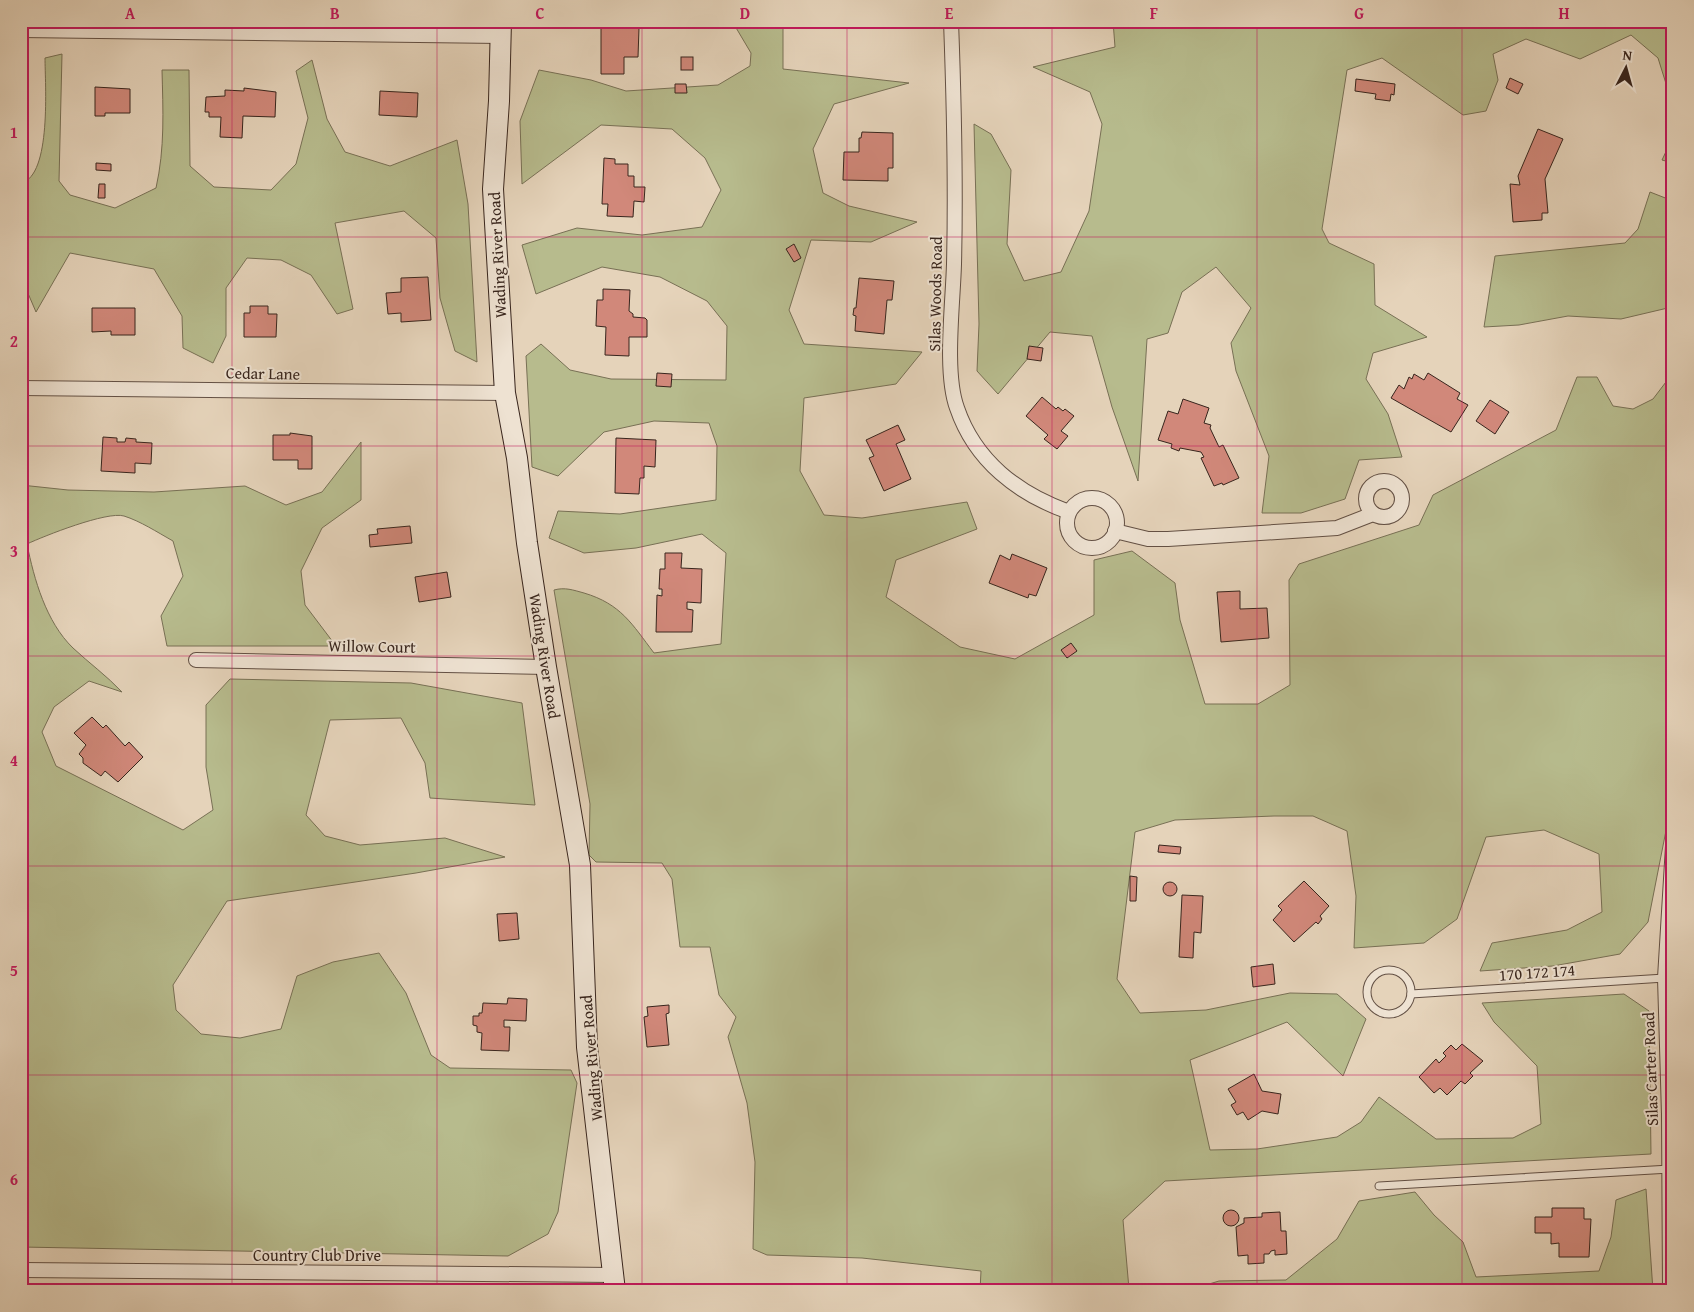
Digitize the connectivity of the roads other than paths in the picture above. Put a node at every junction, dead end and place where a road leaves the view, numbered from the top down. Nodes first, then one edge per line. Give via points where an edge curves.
1 (951, 21) edge
2 (501, 28) edge
3 (21, 30) edge
4 (21, 388) edge
5 (505, 393) junction
6 (1069, 512) junction
7 (1373, 514) dead end
8 (1115, 531) junction
9 (196, 660) dead end
10 (546, 667) junction
11 (1673, 846) edge
12 (1665, 978) junction
13 (1411, 994) junction
14 (1670, 1168) junction
15 (1379, 1186) dead end
16 (21, 1270) edge
17 (614, 1283) edge
18 (1670, 1291) edge

1 - 6 street, Silas Woods Road via 954,263 951,335 956,406 964,427 999,474 1032,496
2 - 3 street
2 - 5 main road, Wading River Road via 493,189
4 - 5 street, Cedar Lane
5 - 10 main road, Wading River Road via 518,458
6 - 8 street via 1087,498 1103,501 1114,512
6 - 8 street via 1068,529 1076,542 1084,546 1100,546
7 - 8 street via 1337,528 1161,539
9 - 10 street, Willow Court
10 - 17 main road, Wading River Road via 580,865 587,1047
11 - 12 street, Silas Carter Road
12 - 13 lane, 170 172 174
12 - 14 street, Silas Carter Road
13 - 13 lane via 1408,981 1390,970 1372,978 1367,991 1377,1010 1391,1014 1404,1007
14 - 15 lane
14 - 18 street, Silas Carter Road
16 - 17 street, Country Club Drive

